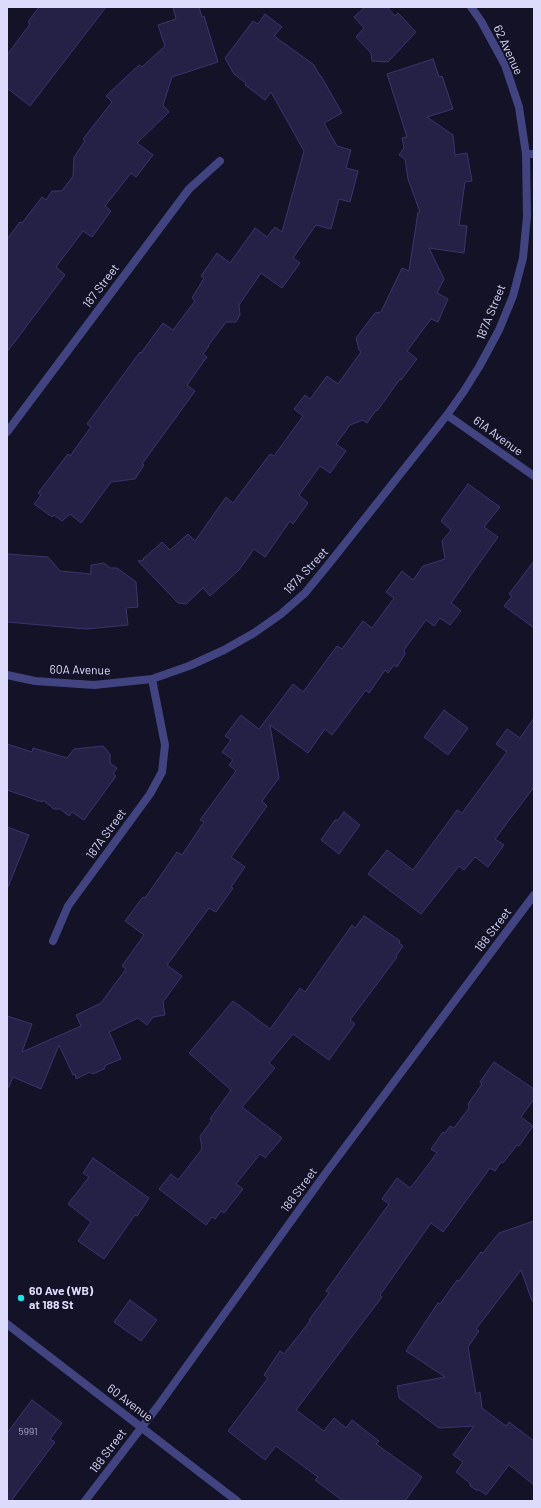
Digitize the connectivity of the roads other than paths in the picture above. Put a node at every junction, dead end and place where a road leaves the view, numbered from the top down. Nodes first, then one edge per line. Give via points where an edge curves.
1 (471, 7) edge
2 (530, 154) edge
3 (220, 160) dead end
4 (447, 415) junction
5 (7, 432) edge
6 (534, 476) edge
7 (7, 675) edge
8 (152, 679) junction
9 (534, 895) edge
10 (53, 941) dead end
11 (7, 1324) edge
12 (142, 1427) junction
13 (86, 1501) edge
14 (237, 1501) edge

1 - 2 street, 62 Avenue via 505,65
2 - 4 street, 187A Street via 523,258 513,296 483,361
3 - 5 street, 187 Street via 189,189
4 - 6 street, 61A Avenue
4 - 8 street, 187A Street via 333,560 305,592 281,614 224,650
7 - 8 street, 60A Avenue via 35,681 94,685
8 - 10 street, 187A Street via 165,745 162,772 150,794 68,906
9 - 12 street, 188 Street via 325,1174
11 - 12 street, 60 Avenue
12 - 13 street, 188 Street
12 - 14 street, 60 Avenue

